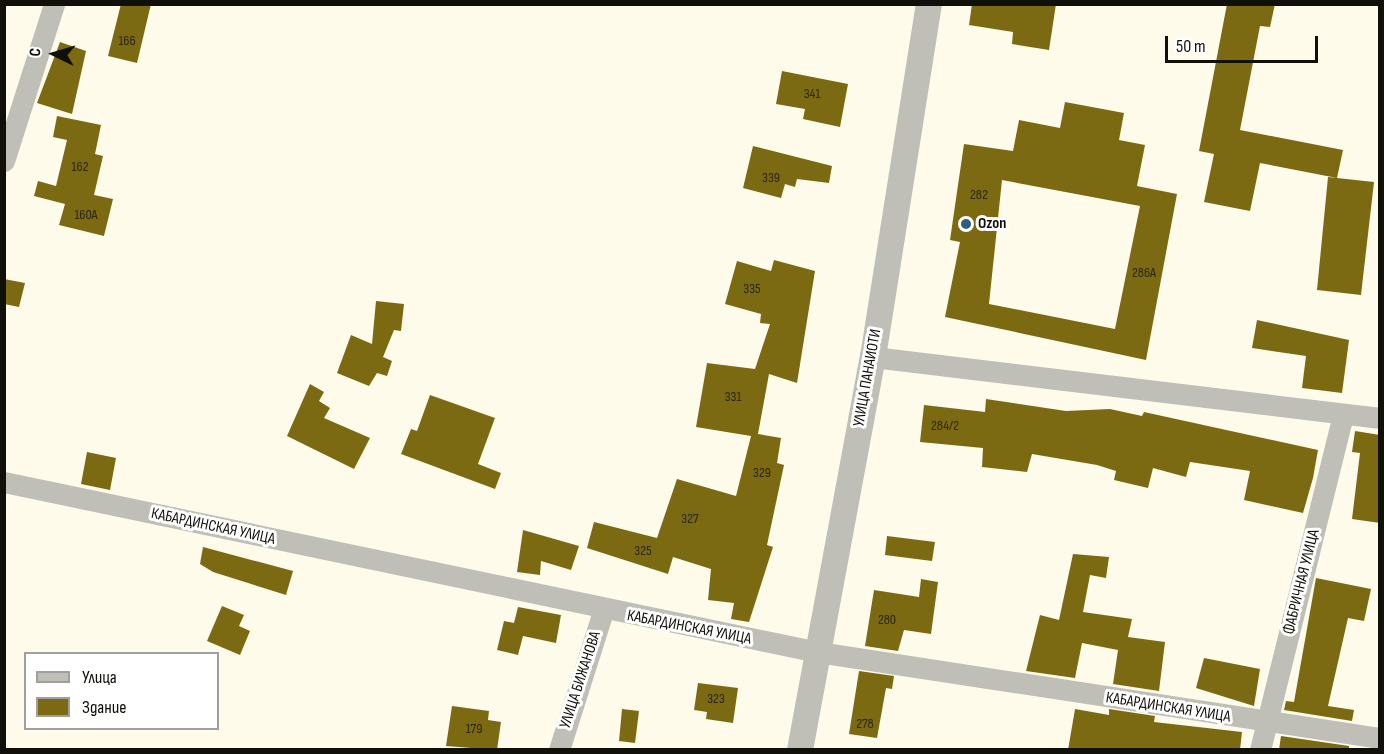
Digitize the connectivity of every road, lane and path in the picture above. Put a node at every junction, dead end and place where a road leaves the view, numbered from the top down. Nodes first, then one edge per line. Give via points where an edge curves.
1 (54, 4) edge
2 (929, 4) edge
3 (4, 161) edge
4 (873, 357) junction
5 (1343, 415) junction
6 (1380, 418) edge
7 (4, 482) edge
8 (603, 611) junction
9 (818, 652) junction
10 (1267, 724) junction
11 (1380, 738) edge
12 (559, 750) edge
13 (801, 750) edge
14 (1260, 750) edge

1 - 3 street
2 - 4 street, УЛИЦА ПАНАИОТИ
4 - 5 street
4 - 9 street, УЛИЦА ПАНАИОТИ
5 - 6 street
5 - 10 street, ФАБРИЧНАЯ УЛИЦА
7 - 8 street, КАБАРДИНСКАЯ УЛИЦА
8 - 9 street, КАБАРДИНСКАЯ УЛИЦА
8 - 12 street, УЛИЦА БИЖАНОВА
9 - 10 street, КАБАРДИНСКАЯ УЛИЦА
9 - 13 street, УЛИЦА ПАНАИОТИ
10 - 11 street, КАБАРДИНСКАЯ УЛИЦА
10 - 14 street, ФАБРИЧНАЯ УЛИЦА

